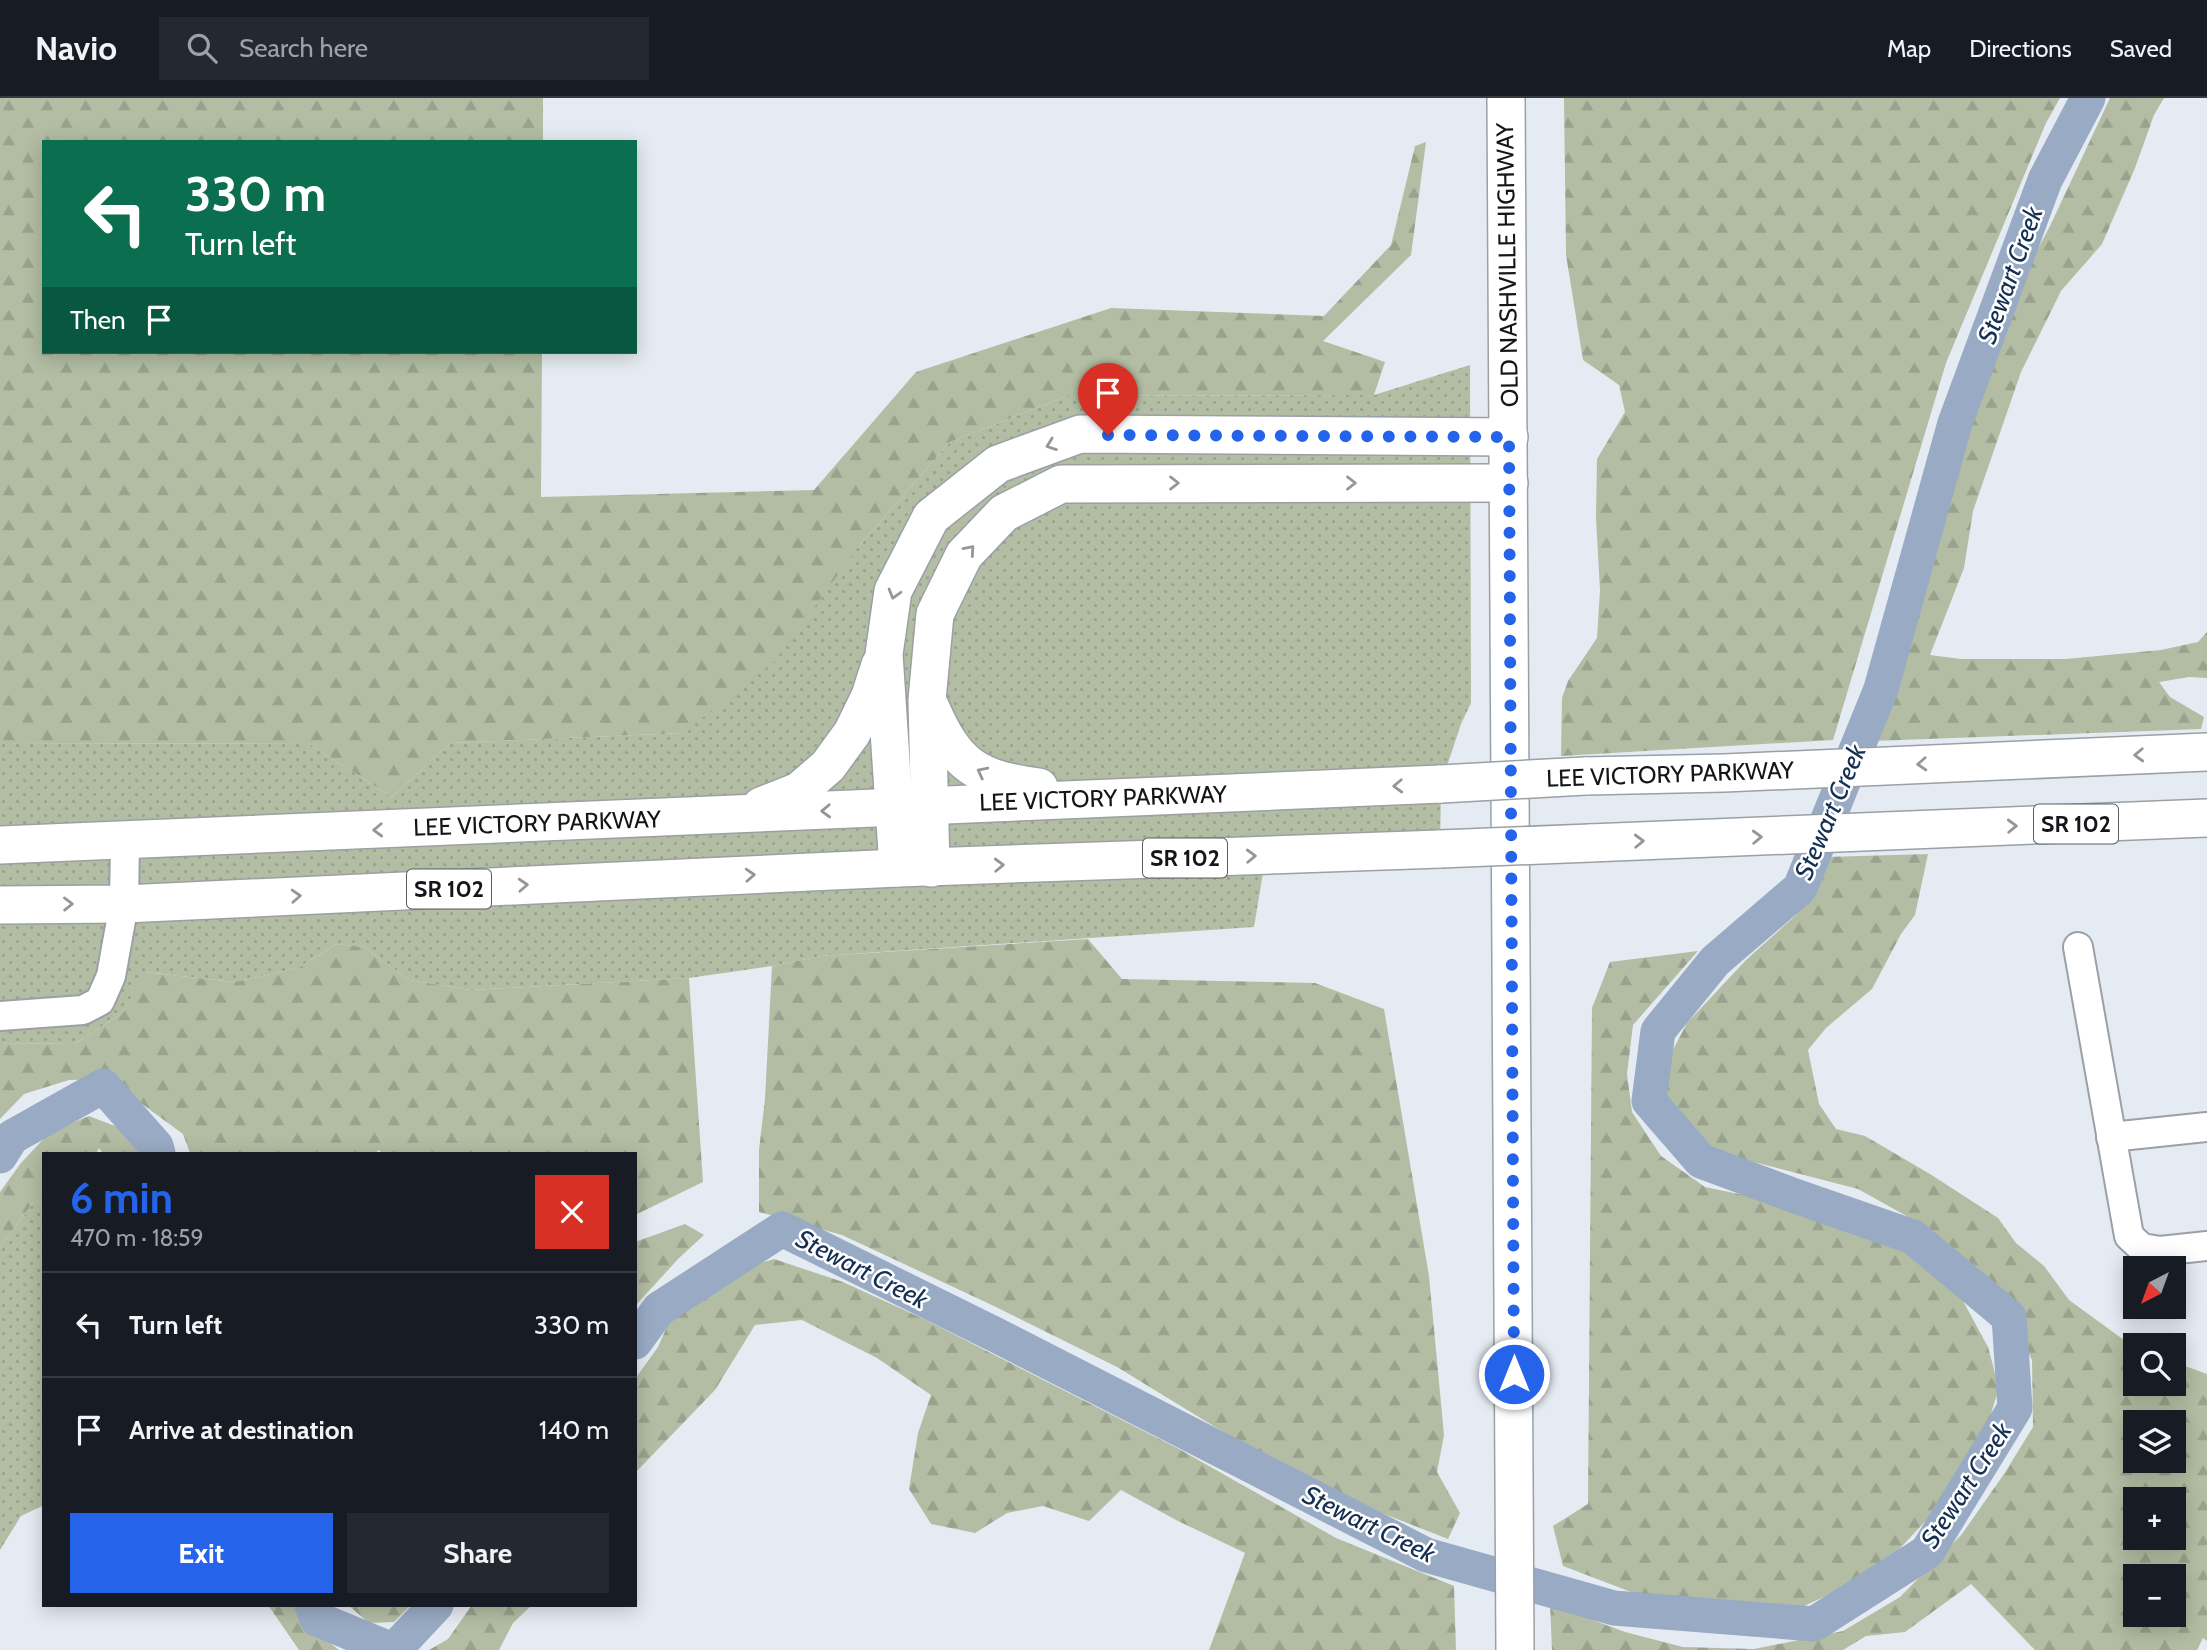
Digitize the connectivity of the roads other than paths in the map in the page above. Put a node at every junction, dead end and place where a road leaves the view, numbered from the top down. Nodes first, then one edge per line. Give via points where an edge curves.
1 (1506, 98) edge
2 (1509, 437) junction
3 (1509, 482) junction
4 (884, 654) junction
5 (927, 699) junction
6 (2207, 752) edge
7 (1266, 792) junction
8 (930, 804) junction
9 (894, 808) junction
10 (741, 814) junction
11 (2207, 818) edge
12 (125, 841) junction
13 (0, 845) edge
14 (914, 868) junction
15 (124, 904) junction
16 (0, 905) edge
17 (2078, 947) dead end
18 (0, 1016) edge
19 (2207, 1127) edge
20 (2111, 1137) junction
21 (2207, 1246) edge
22 (1516, 1650) edge

1 - 2 main road, OLD NASHVILLE HIGHWAY
2 - 3 main road, OLD NASHVILLE HIGHWAY
2 -> 4 main road via 1080,434 998,464 931,517 893,591
5 -> 3 main road via 935,614 964,555 1004,513 1061,484
3 - 22 main road, OLD NASHVILLE HIGHWAY
4 - 9 main road
4 - 10 main road via 852,733 828,766 799,791
7 -> 5 main road via 1213,781 1042,787 1007,783 964,763 950,746
5 - 8 main road
6 -> 7 main road, LEE VICTORY PARKWAY, bridge
7 - 8 main road, LEE VICTORY PARKWAY
8 - 9 main road, LEE VICTORY PARKWAY
8 - 14 main road
9 -> 10 main road, LEE VICTORY PARKWAY
9 - 14 main road
10 -> 12 main road, LEE VICTORY PARKWAY
14 -> 11 main road, SR 102, bridge
12 - 13 main road, LEE VICTORY PARKWAY
12 - 15 street
15 -> 14 main road, SR 102
16 -> 15 main road, SR 102
15 - 18 street via 111,976 100,1001 83,1010
17 - 20 street
19 - 20 street
20 - 21 street via 2129,1236 2142,1248 2160,1251

